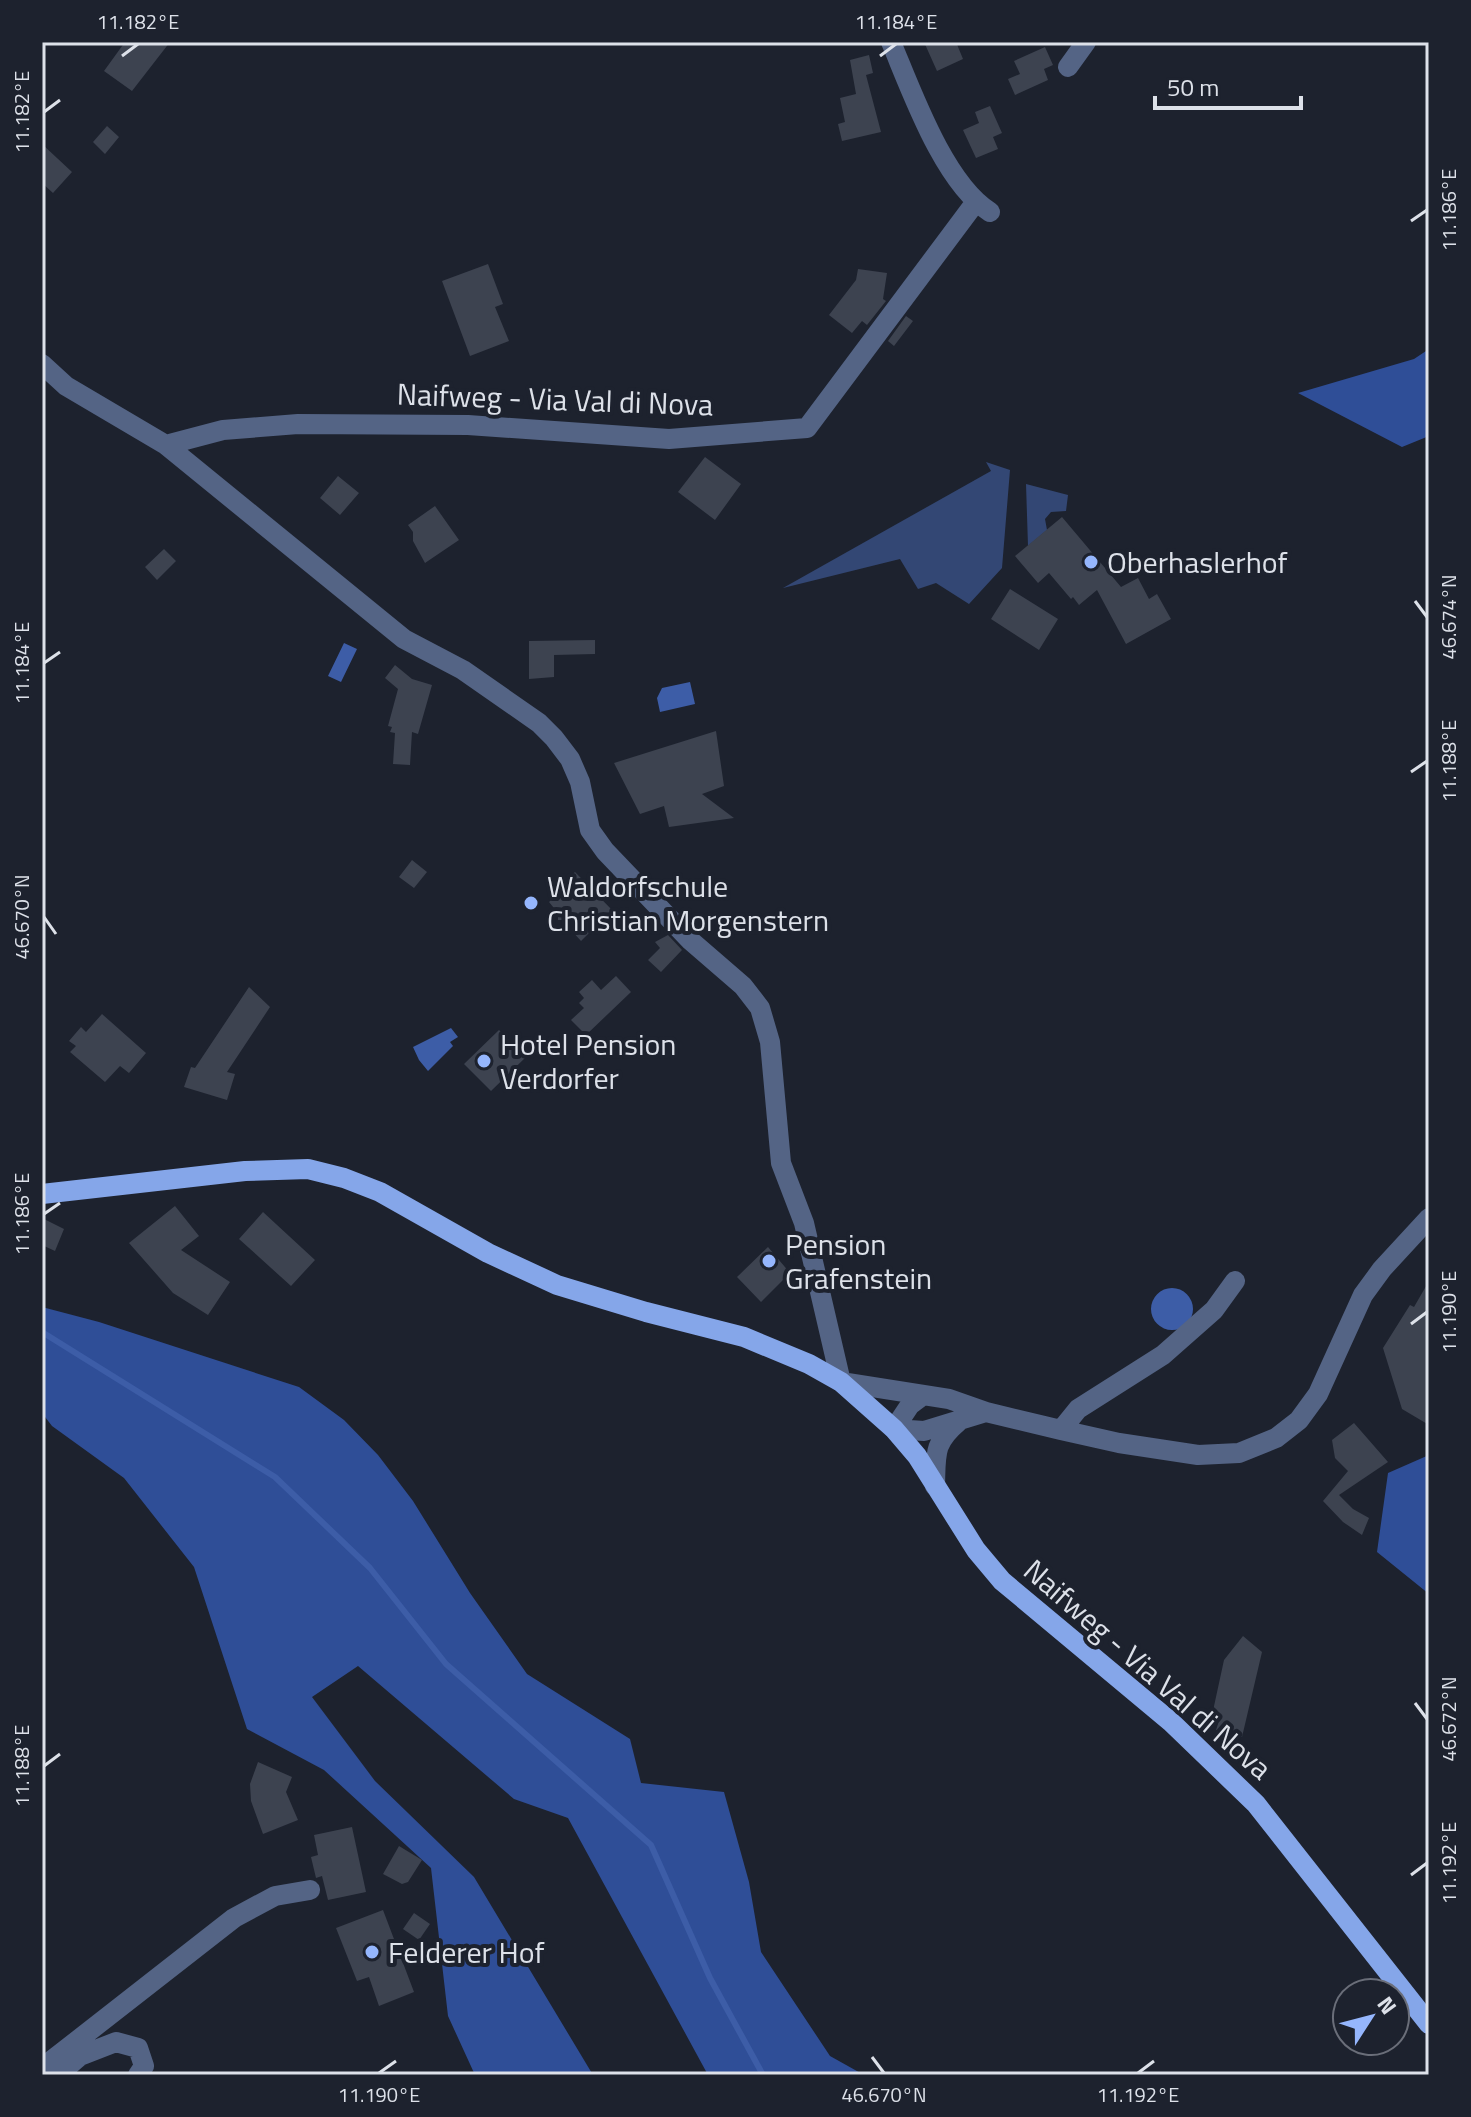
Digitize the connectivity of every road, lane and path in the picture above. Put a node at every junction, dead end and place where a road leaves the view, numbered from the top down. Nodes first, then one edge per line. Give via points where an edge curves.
1 (891, 42) edge
2 (1086, 42) edge
3 (1068, 67) dead end
4 (42, 364) edge
5 (166, 445) junction
6 (42, 1194) edge
7 (1429, 1218) edge
8 (1235, 1281) dead end
9 (841, 1382) junction
10 (922, 1396) junction
11 (986, 1412) junction
12 (963, 1417) junction
13 (894, 1429) junction
14 (1061, 1430) junction
15 (935, 1486) junction
16 (310, 1890) dead end
17 (1429, 2024) edge
18 (42, 2068) edge
19 (58, 2075) edge
20 (138, 2075) edge

1 - 5 street, Naifweg - Via Val di Nova via 928,129 982,208 807,428 669,439 468,425 298,424 223,430
2 - 3 street
4 - 5 street via 66,386
5 - 9 street via 404,639 463,670 539,723 570,759 590,830 605,851 760,1008 770,1042 781,1163 804,1223
6 - 9 main road, Naifweg - Via Val di Nova via 308,1169 380,1192 557,1285 744,1337
7 - 14 street via 1363,1295 1318,1394 1276,1438 1239,1453 1198,1455
8 - 14 street via 1214,1310 1163,1355 1078,1409
9 - 10 street
9 - 13 main road, Naifweg - Via Val di Nova
10 - 11 street
10 - 13 street
11 - 12 street
11 - 14 street
12 - 13 street via 924,1431
12 - 15 street via 942,1436
13 - 15 main road, Naifweg - Via Val di Nova
15 - 17 main road, Naifweg - Via Val di Nova via 1002,1581 1171,1722 1256,1804
16 - 18 street via 275,1896 234,1918
19 - 20 street via 80,2056 116,2042 138,2048 144,2066

